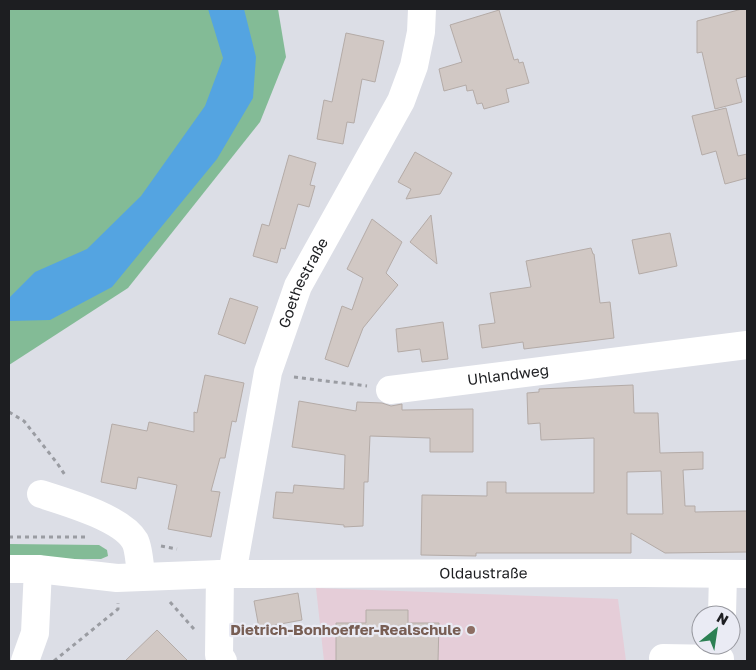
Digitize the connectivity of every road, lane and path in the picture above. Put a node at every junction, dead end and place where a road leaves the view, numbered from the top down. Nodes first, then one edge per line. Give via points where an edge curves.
1 (422, 9) edge
2 (747, 345) edge
3 (268, 372) junction
4 (390, 390) joint
5 (9, 412) edge
6 (41, 494) dead end
7 (87, 508) junction
8 (9, 537) edge
9 (94, 538) dead end
10 (9, 569) edge
11 (38, 569) junction
12 (140, 569) junction
13 (226, 574) junction
14 (735, 574) edge
15 (117, 595) dead end
16 (725, 605) edge
17 (720, 655) edge
18 (663, 658) dead end
19 (25, 661) edge
20 (54, 661) edge
21 (223, 661) edge

1 - 3 street, Goethestraße via 414,66 401,101 298,286
2 - 4 street, Uhlandweg
3 - 4 path
3 - 13 street, Goethestraße
5 - 7 path via 24,421
6 - 7 street
7 - 12 street via 122,528 135,542
8 - 9 path
10 - 11 street, Oldaustraße
11 - 12 street, Oldaustraße via 117,578
11 - 19 street via 35,632
12 - 13 street, Oldaustraße
13 - 14 street, Oldaustraße
13 - 21 street, Goethestraße via 219,655
14 - 16 street
15 - 20 path via 118,609
17 - 18 street

